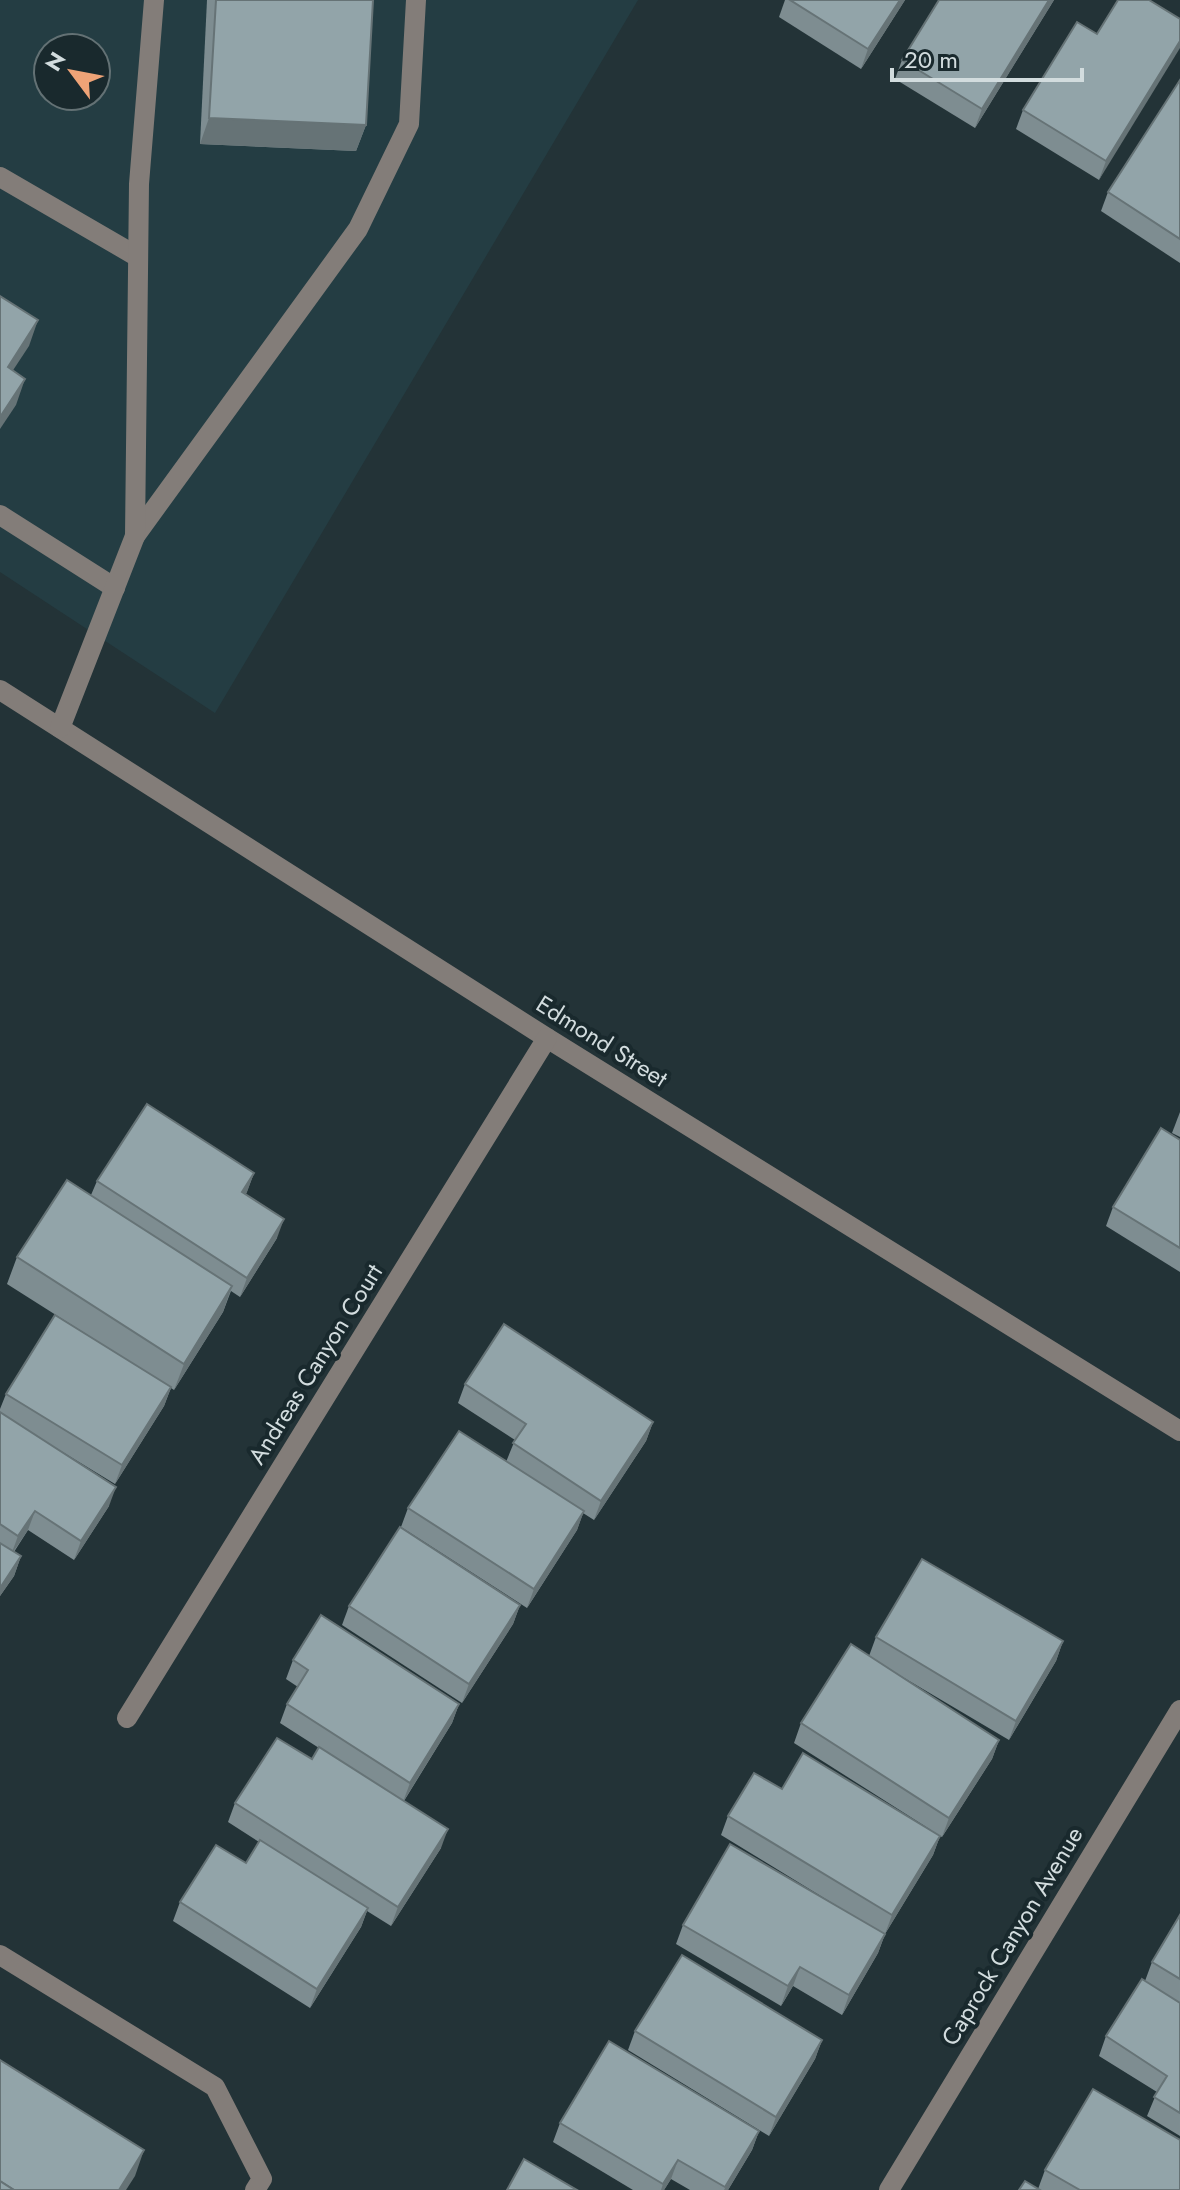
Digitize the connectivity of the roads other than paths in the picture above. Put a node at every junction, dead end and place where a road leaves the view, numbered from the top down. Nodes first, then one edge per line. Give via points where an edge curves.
1 (154, 0) edge
2 (416, 0) edge
3 (0, 177) edge
4 (138, 257) junction
5 (0, 515) edge
6 (135, 536) junction
7 (115, 588) junction
8 (0, 690) edge
9 (60, 728) junction
10 (547, 1038) junction
11 (1180, 1431) edge
12 (1180, 1710) edge
13 (127, 1718) dead end
14 (0, 1955) edge
15 (255, 2190) edge
16 (889, 2190) edge

1 - 4 street
2 - 6 street via 409,124 358,229
3 - 4 street
4 - 6 street
5 - 7 street
6 - 7 street
7 - 9 street
8 - 9 street, Edmond Street
9 - 10 street, Edmond Street
10 - 11 street, Edmond Street
10 - 13 street, Andreas Canyon Court
12 - 16 street, Caprock Canyon Avenue
14 - 15 street via 215,2087 262,2179

